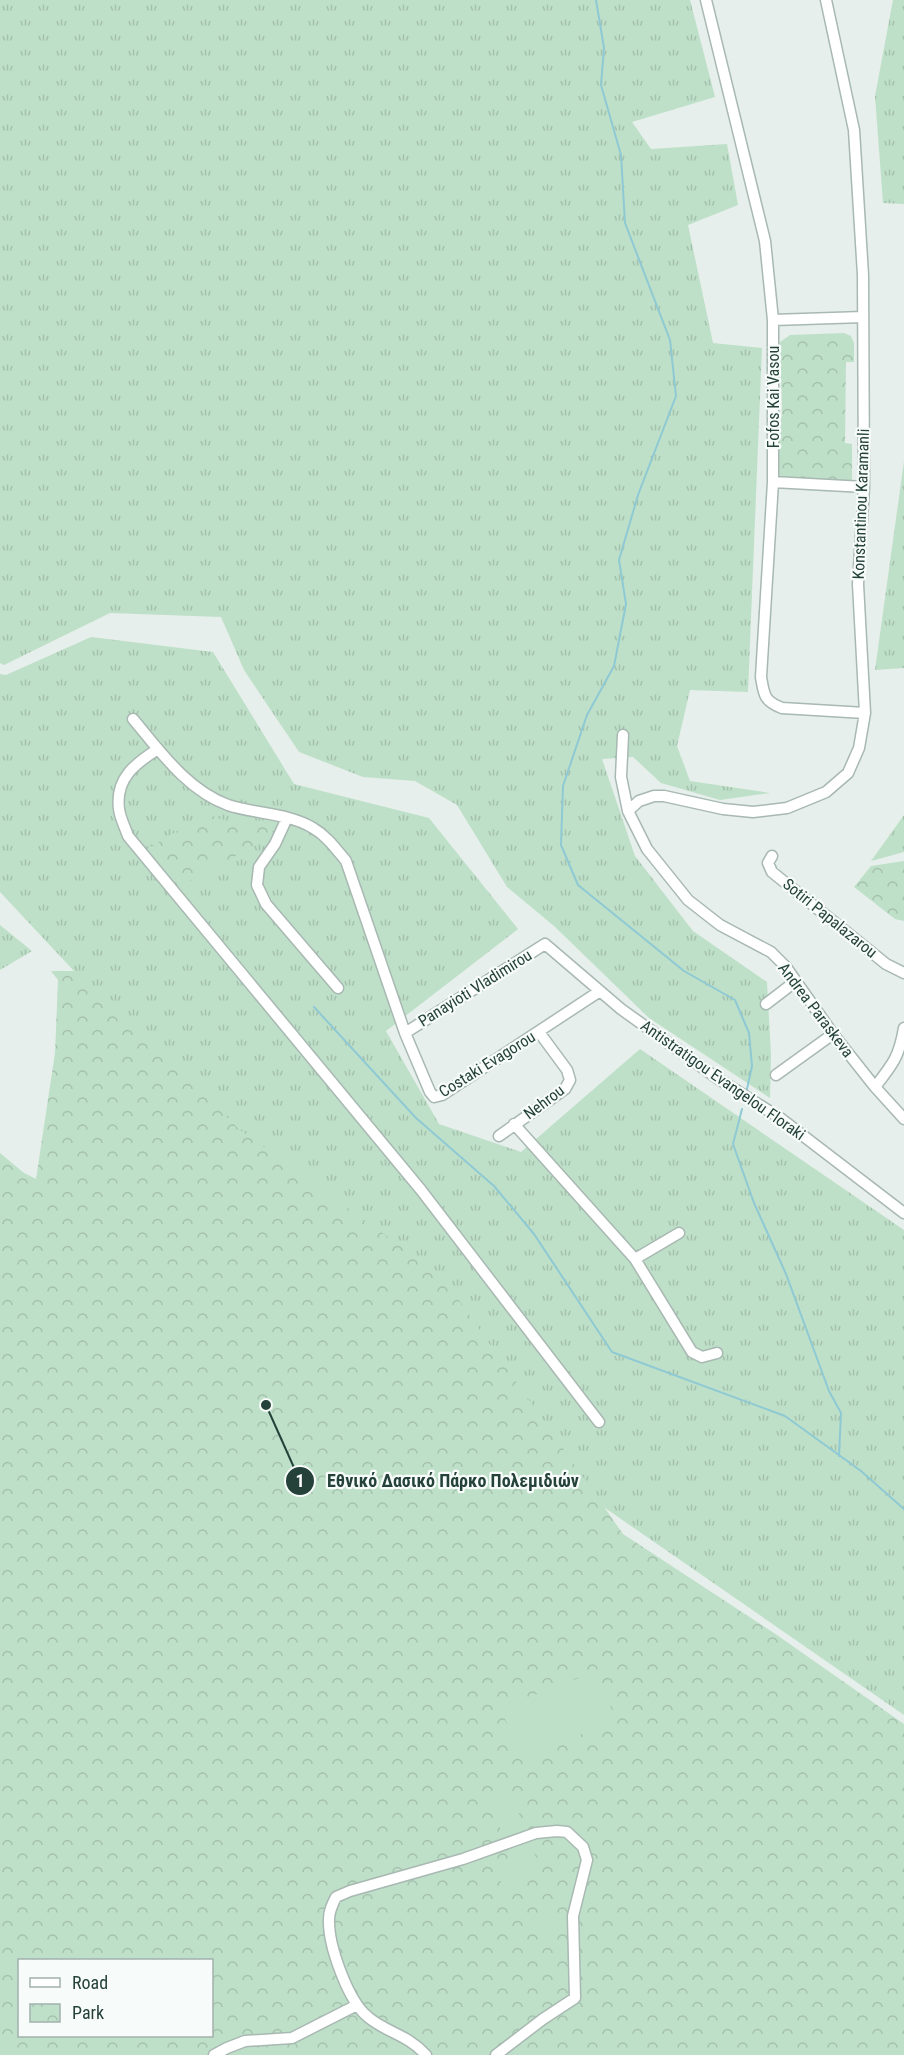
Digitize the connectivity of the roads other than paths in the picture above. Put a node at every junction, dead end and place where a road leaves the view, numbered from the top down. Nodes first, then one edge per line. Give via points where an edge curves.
1 (706, 0) edge
2 (826, 0) edge
3 (863, 317) junction
4 (773, 320) junction
5 (773, 482) junction
6 (864, 487) junction
7 (865, 713) junction
8 (133, 718) dead end
9 (623, 735) dead end
10 (158, 749) junction
11 (628, 811) junction
12 (287, 818) junction
13 (772, 856) dead end
14 (545, 944) joint
15 (904, 973) edge
16 (795, 981) junction
17 (338, 988) dead end
18 (600, 991) junction
19 (766, 1004) dead end
20 (904, 1028) edge
21 (539, 1032) junction
22 (405, 1033) junction
23 (833, 1034) junction
24 (776, 1075) dead end
25 (874, 1087) junction
26 (904, 1119) edge
27 (514, 1124) junction
28 (499, 1136) dead end
29 (904, 1213) edge
30 (679, 1233) dead end
31 (635, 1259) junction
32 (717, 1353) dead end
33 (599, 1422) dead end
34 (357, 2005) junction
35 (214, 2055) edge
36 (426, 2055) edge
37 (496, 2055) edge

1 - 4 street, Fofos Kai Vasou via 765,241
2 - 3 street, Konstantinou Karamanli via 854,130
3 - 4 street
3 - 6 street, Konstantinou Karamanli
4 - 5 street, Fofos Kai Vasou
5 - 6 street
5 - 7 street, Fofos Kai Vasou via 761,677 764,693 770,703 782,708
6 - 7 street, Konstantinou Karamanli via 858,584
7 - 11 street, Konstantinou Karamanli via 859,748 848,773 826,792 787,808 753,812 664,796 639,801
8 - 10 street
9 - 11 street, Andrea Paraskeva via 621,777
10 - 12 street via 207,794 227,804
10 - 33 street via 135,764 121,786 119,808 128,836 421,1190
11 - 16 street, Andrea Paraskeva via 647,849 688,900 720,925 771,952
12 - 17 street via 259,867 257,885 266,904
12 - 22 street via 312,827 346,861
13 - 15 street, Sotiri Papalazarou via 768,863 772,872 886,964
14 - 18 street, Antistratigou Evangelou Floraki
14 - 22 street, Panayioti Vladimirou
16 - 19 street
16 - 23 street, Andrea Paraskeva
18 - 21 street, Costaki Evagorou
18 - 29 street, Antistratigou Evangelou Floraki via 717,1078 780,1118
20 - 25 street via 895,1062
21 - 22 street, Costaki Evagorou via 434,1097
21 - 27 street, Nehrou via 570,1080 565,1089
23 - 24 street
23 - 25 street, Andrea Paraskeva
25 - 26 street, Andrea Paraskeva
27 - 28 street, Nehrou
27 - 31 street
30 - 31 street
31 - 32 street via 692,1352 702,1357
34 - 35 street via 292,2038 245,2041
34 - 36 street via 365,2015 405,2037
34 - 37 street via 342,1976 329,1934 330,1910 336,1897 537,1833 567,1832 583,1847 587,1860 573,1916 575,1998

